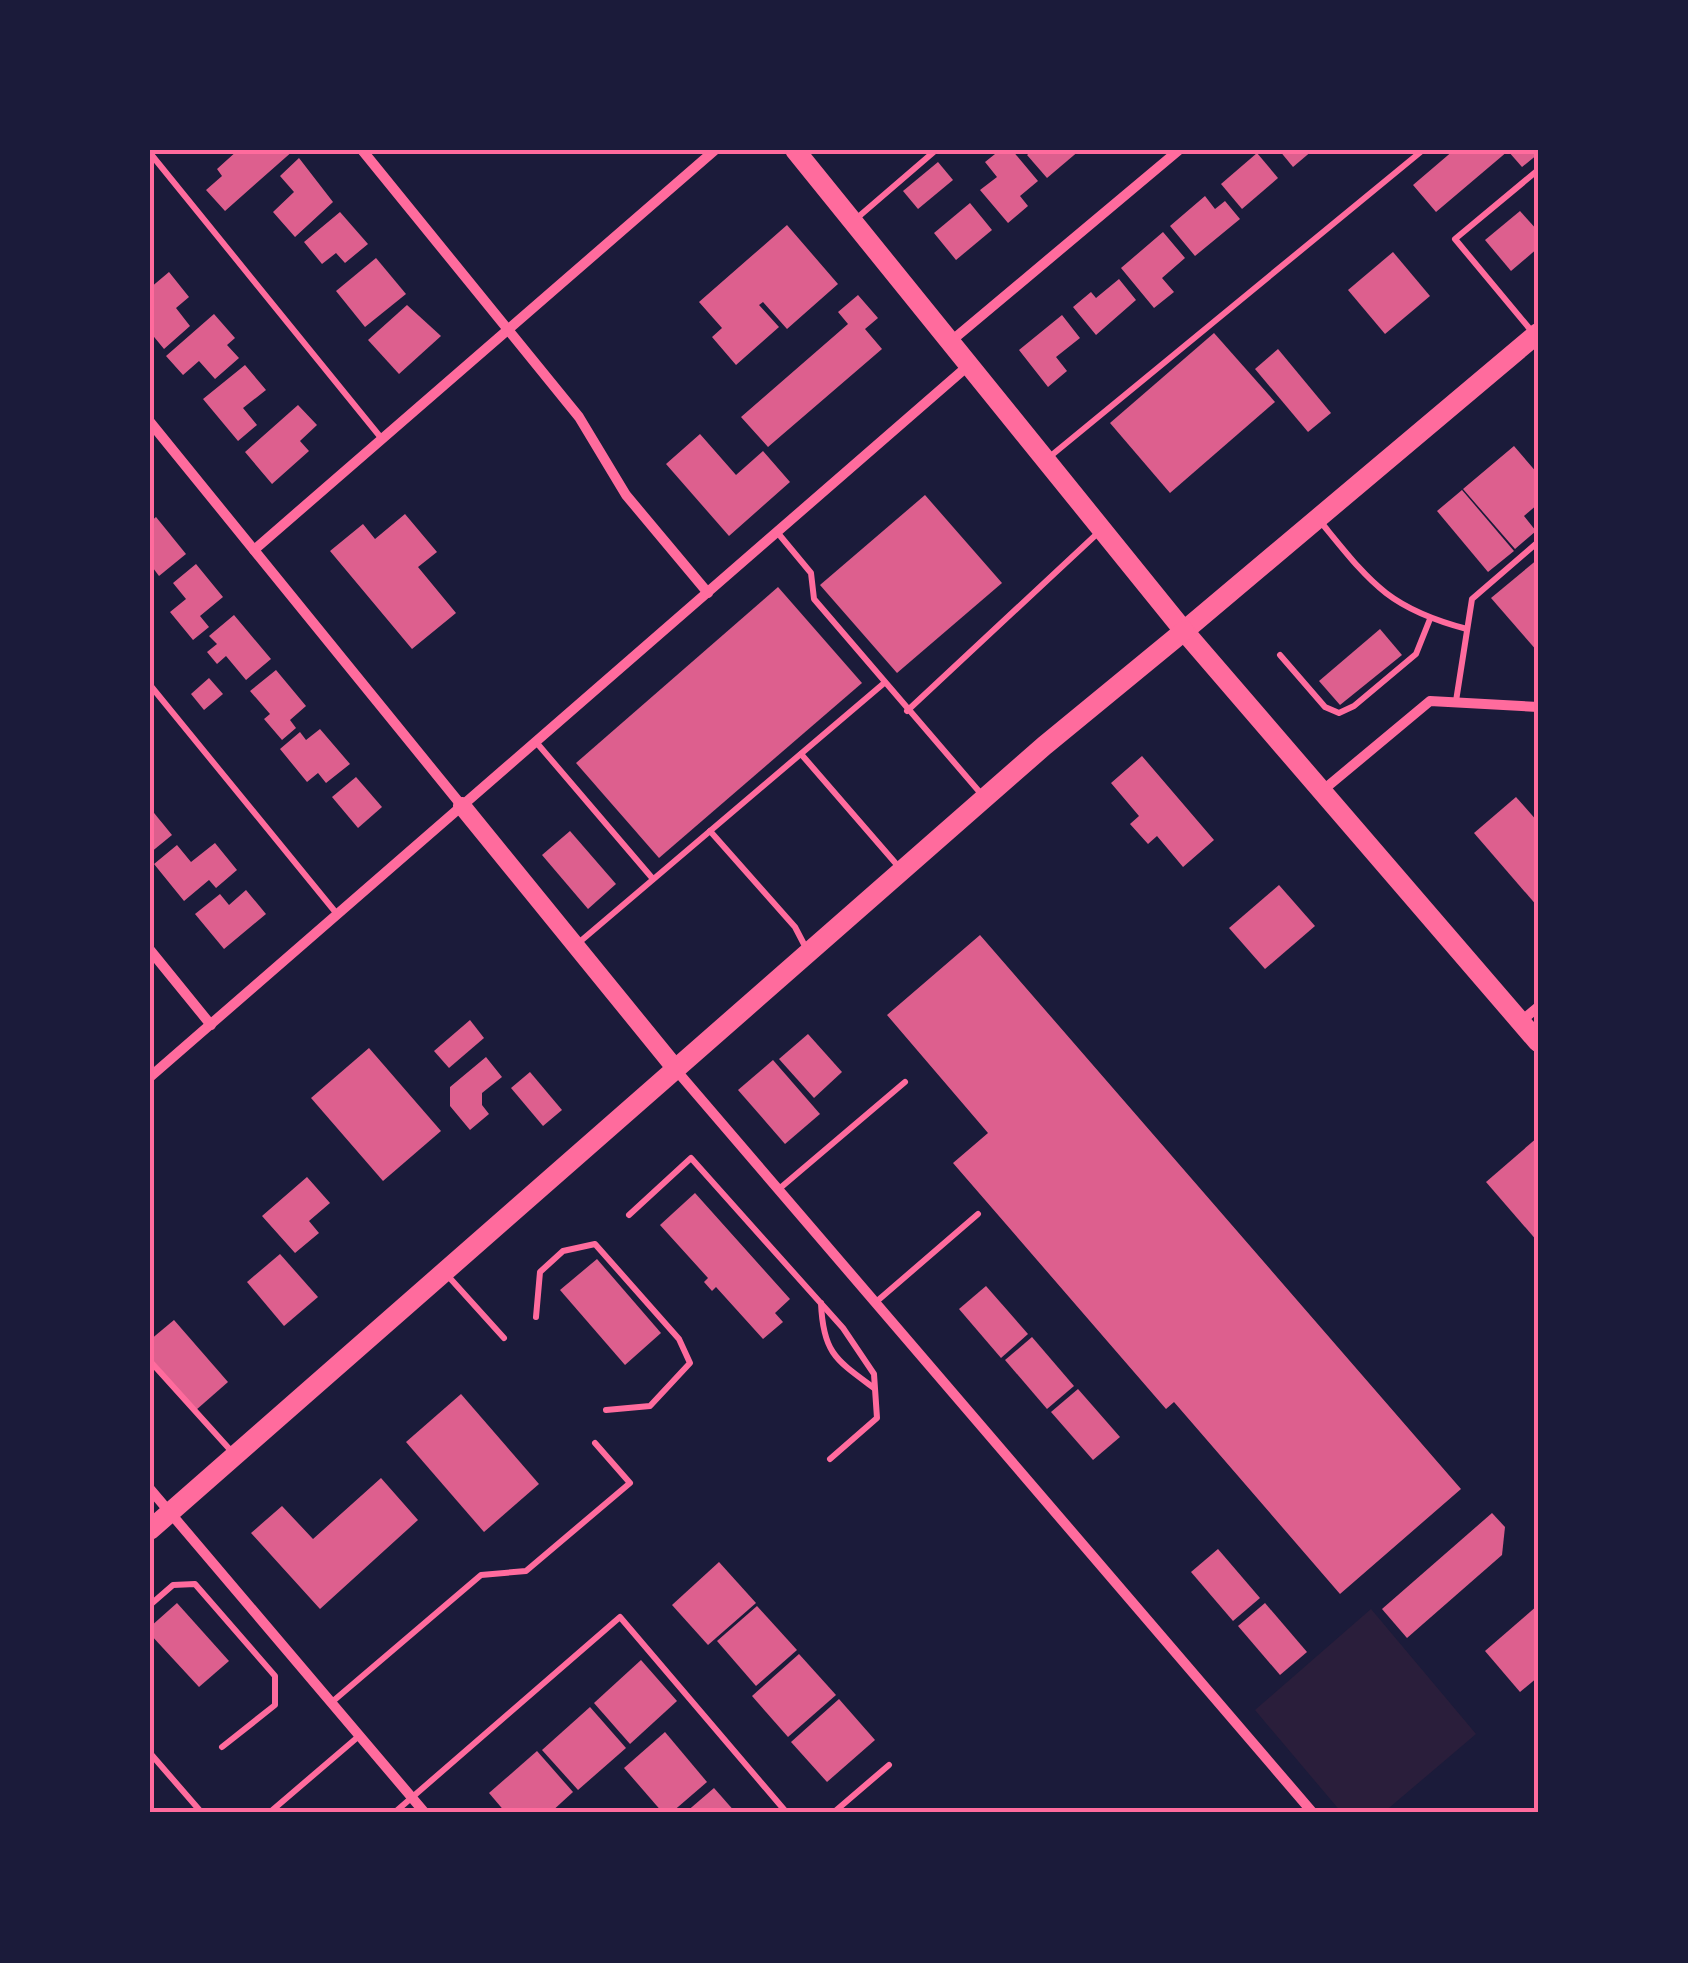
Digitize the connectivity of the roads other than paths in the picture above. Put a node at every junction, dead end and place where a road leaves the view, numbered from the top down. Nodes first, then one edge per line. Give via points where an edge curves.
1 (362, 150) edge
2 (715, 150) edge
3 (795, 150) edge
4 (936, 150) edge
5 (1178, 150) edge
6 (1423, 150) edge
7 (150, 153) edge
8 (1538, 170) edge
9 (853, 222) junction
10 (508, 330) junction
11 (1537, 334) edge
12 (950, 342) junction
13 (969, 366) junction
14 (150, 422) edge
15 (382, 439) junction
16 (1046, 460) junction
17 (1318, 519) junction
18 (1102, 529) junction
19 (777, 532) junction
20 (1538, 542) edge
21 (254, 550) junction
22 (708, 593) junction
23 (1430, 620) junction
24 (1467, 629) junction
25 (1184, 631) junction
26 (1280, 655) dead end
27 (883, 684) junction
28 (150, 686) edge
29 (1456, 701) junction
30 (1538, 707) edge
31 (907, 710) junction
32 (536, 742) junction
33 (801, 754) junction
34 (1322, 791) junction
35 (986, 798) junction
36 (462, 806) junction
37 (710, 831) junction
38 (902, 871) junction
39 (653, 879) junction
40 (338, 914) junction
41 (575, 946) junction
42 (150, 950) edge
43 (808, 953) junction
44 (1538, 1006) edge
45 (1520, 1022) junction
46 (211, 1025) junction
47 (1538, 1042) edge
48 (676, 1069) junction
49 (150, 1077) edge
50 (905, 1082) dead end
51 (779, 1189) junction
52 (978, 1214) dead end
53 (629, 1215) dead end
54 (444, 1272) junction
55 (876, 1302) junction
56 (821, 1303) junction
57 (536, 1318) dead end
58 (504, 1338) dead end
59 (150, 1361) edge
60 (875, 1388) junction
61 (606, 1410) dead end
62 (595, 1443) dead end
63 (235, 1456) junction
64 (830, 1458) dead end
65 (150, 1488) edge
66 (170, 1513) junction
67 (150, 1530) edge
68 (150, 1604) edge
69 (331, 1703) junction
70 (359, 1736) junction
71 (222, 1747) dead end
72 (150, 1753) edge
73 (889, 1765) dead end
74 (412, 1798) junction
75 (202, 1813) edge
76 (269, 1813) edge
77 (394, 1813) edge
78 (425, 1813) edge
79 (787, 1813) edge
80 (834, 1813) edge
81 (1313, 1813) edge

1 - 10 street
2 - 10 street
3 - 9 main road
4 - 9 lane
5 - 12 street
6 - 16 lane
7 - 15 lane
8 - 11 lane via 1455,239
9 - 12 main road
10 - 15 street
10 - 22 street via 579,417 626,495
11 - 17 main road
12 - 13 main road
13 - 16 main road
13 - 19 street
14 - 21 street
15 - 21 street
16 - 18 main road
17 - 23 lane via 1375,586
17 - 25 main road
18 - 25 main road
18 - 31 lane
19 - 22 street
19 - 27 lane via 811,573 814,599
20 - 24 lane via 1472,599
21 - 36 street
22 - 32 street
23 - 24 lane
23 - 26 lane via 1416,654 1339,713 1325,707
24 - 29 lane
25 - 34 main road
25 - 35 main road
27 - 31 lane
27 - 33 lane
28 - 40 lane
29 - 30 street
29 - 34 street via 1430,702
31 - 35 lane
32 - 36 street
32 - 39 lane
33 - 37 lane
33 - 38 lane
34 - 45 main road
35 - 38 main road
36 - 40 street
36 - 41 street
37 - 39 lane
37 - 43 lane via 795,926
38 - 43 main road
39 - 41 lane
40 - 46 street
41 - 48 street
42 - 46 street
43 - 48 main road
44 - 45 street
45 - 47 main road
46 - 49 street
48 - 51 street
48 - 54 main road
50 - 51 lane
51 - 55 street
52 - 55 lane
53 - 56 lane via 691,1158
54 - 58 lane
54 - 63 main road
55 - 81 street
56 - 60 lane via 874,1374
56 - 60 lane via 822,1333 834,1358
57 - 61 lane via 540,1272 563,1251 595,1244 679,1340 690,1363 650,1406
59 - 63 lane
60 - 64 lane via 878,1418
62 - 69 lane via 630,1483 526,1571 482,1575
63 - 66 main road
65 - 66 street
66 - 67 main road
66 - 69 street
68 - 71 lane via 173,1585 196,1584 275,1676 275,1706
69 - 70 street
70 - 74 street
70 - 76 lane
72 - 75 lane
73 - 80 lane
74 - 77 lane
74 - 78 street
74 - 79 lane via 620,1617

